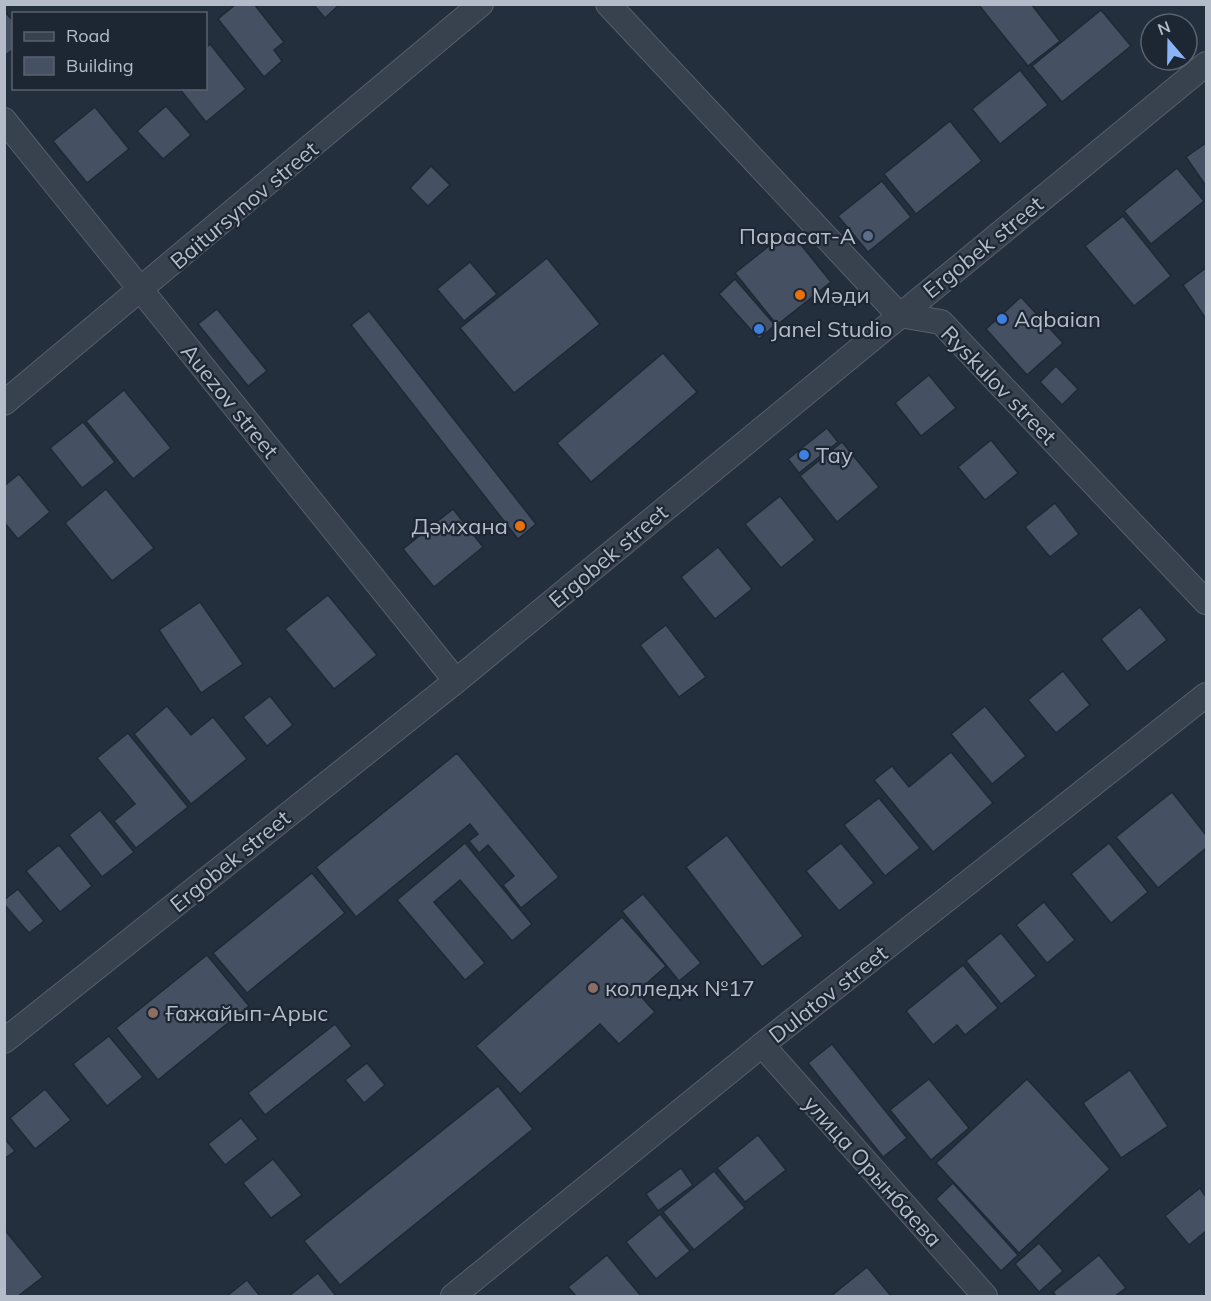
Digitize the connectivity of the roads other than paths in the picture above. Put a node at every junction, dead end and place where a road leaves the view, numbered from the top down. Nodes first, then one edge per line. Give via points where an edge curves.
1 (481, 4) edge
2 (608, 4) edge
3 (1206, 64) edge
4 (4, 120) edge
5 (141, 291) junction
6 (899, 315) junction
7 (4, 403) edge
8 (1206, 602) edge
9 (456, 681) junction
10 (1206, 695) edge
11 (4, 1041) edge
12 (762, 1046) junction
13 (453, 1296) edge
14 (985, 1296) edge

1 - 5 street, Baitursynov street
2 - 6 street
3 - 6 street, Ergobek street
4 - 5 street, Auezov street
5 - 7 street, Baitursynov street
5 - 9 street, Auezov street
6 - 8 street, Ryskulov street via 941,322
6 - 9 street, Ergobek street
9 - 11 street, Ergobek street
10 - 12 street, Dulatov street
12 - 13 street, Dulatov street
12 - 14 street, улица Орынбаева

